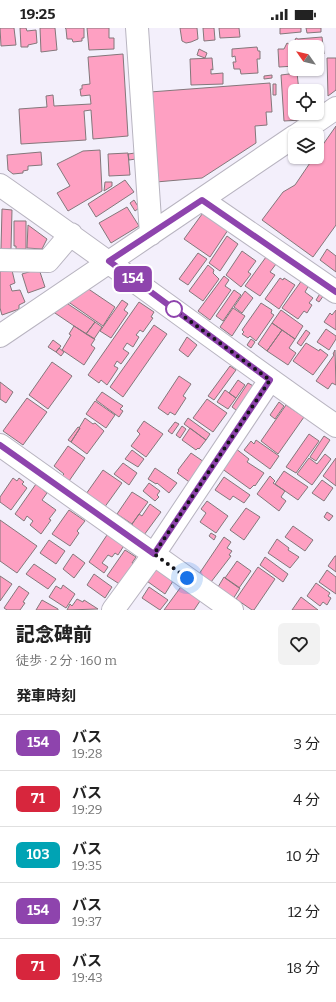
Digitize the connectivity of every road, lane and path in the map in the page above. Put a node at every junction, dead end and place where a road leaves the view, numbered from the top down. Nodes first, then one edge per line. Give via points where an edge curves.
1 (137, 28) edge
2 (336, 108) edge
3 (307, 128) edge
4 (288, 141) edge
5 (0, 185) edge
6 (202, 200) junction
7 (71, 234) junction
8 (151, 234) junction
9 (0, 260) edge
10 (48, 261) junction
11 (109, 261) junction
12 (336, 292) edge
13 (62, 293) junction
14 (0, 336) edge
15 (270, 380) junction
16 (336, 426) edge
17 (0, 445) edge
18 (154, 554) junction
19 (113, 610) edge
20 (232, 610) edge

1 - 8 street
2 - 3 street
4 - 6 street
5 - 7 street
6 - 8 street
6 - 12 street
7 - 10 street
7 - 11 street
8 - 11 street
9 - 10 street
10 - 13 street
11 - 13 street
11 - 15 street
13 - 14 street
15 - 16 street
15 - 18 street
17 - 18 street
18 - 19 street
18 - 20 street

